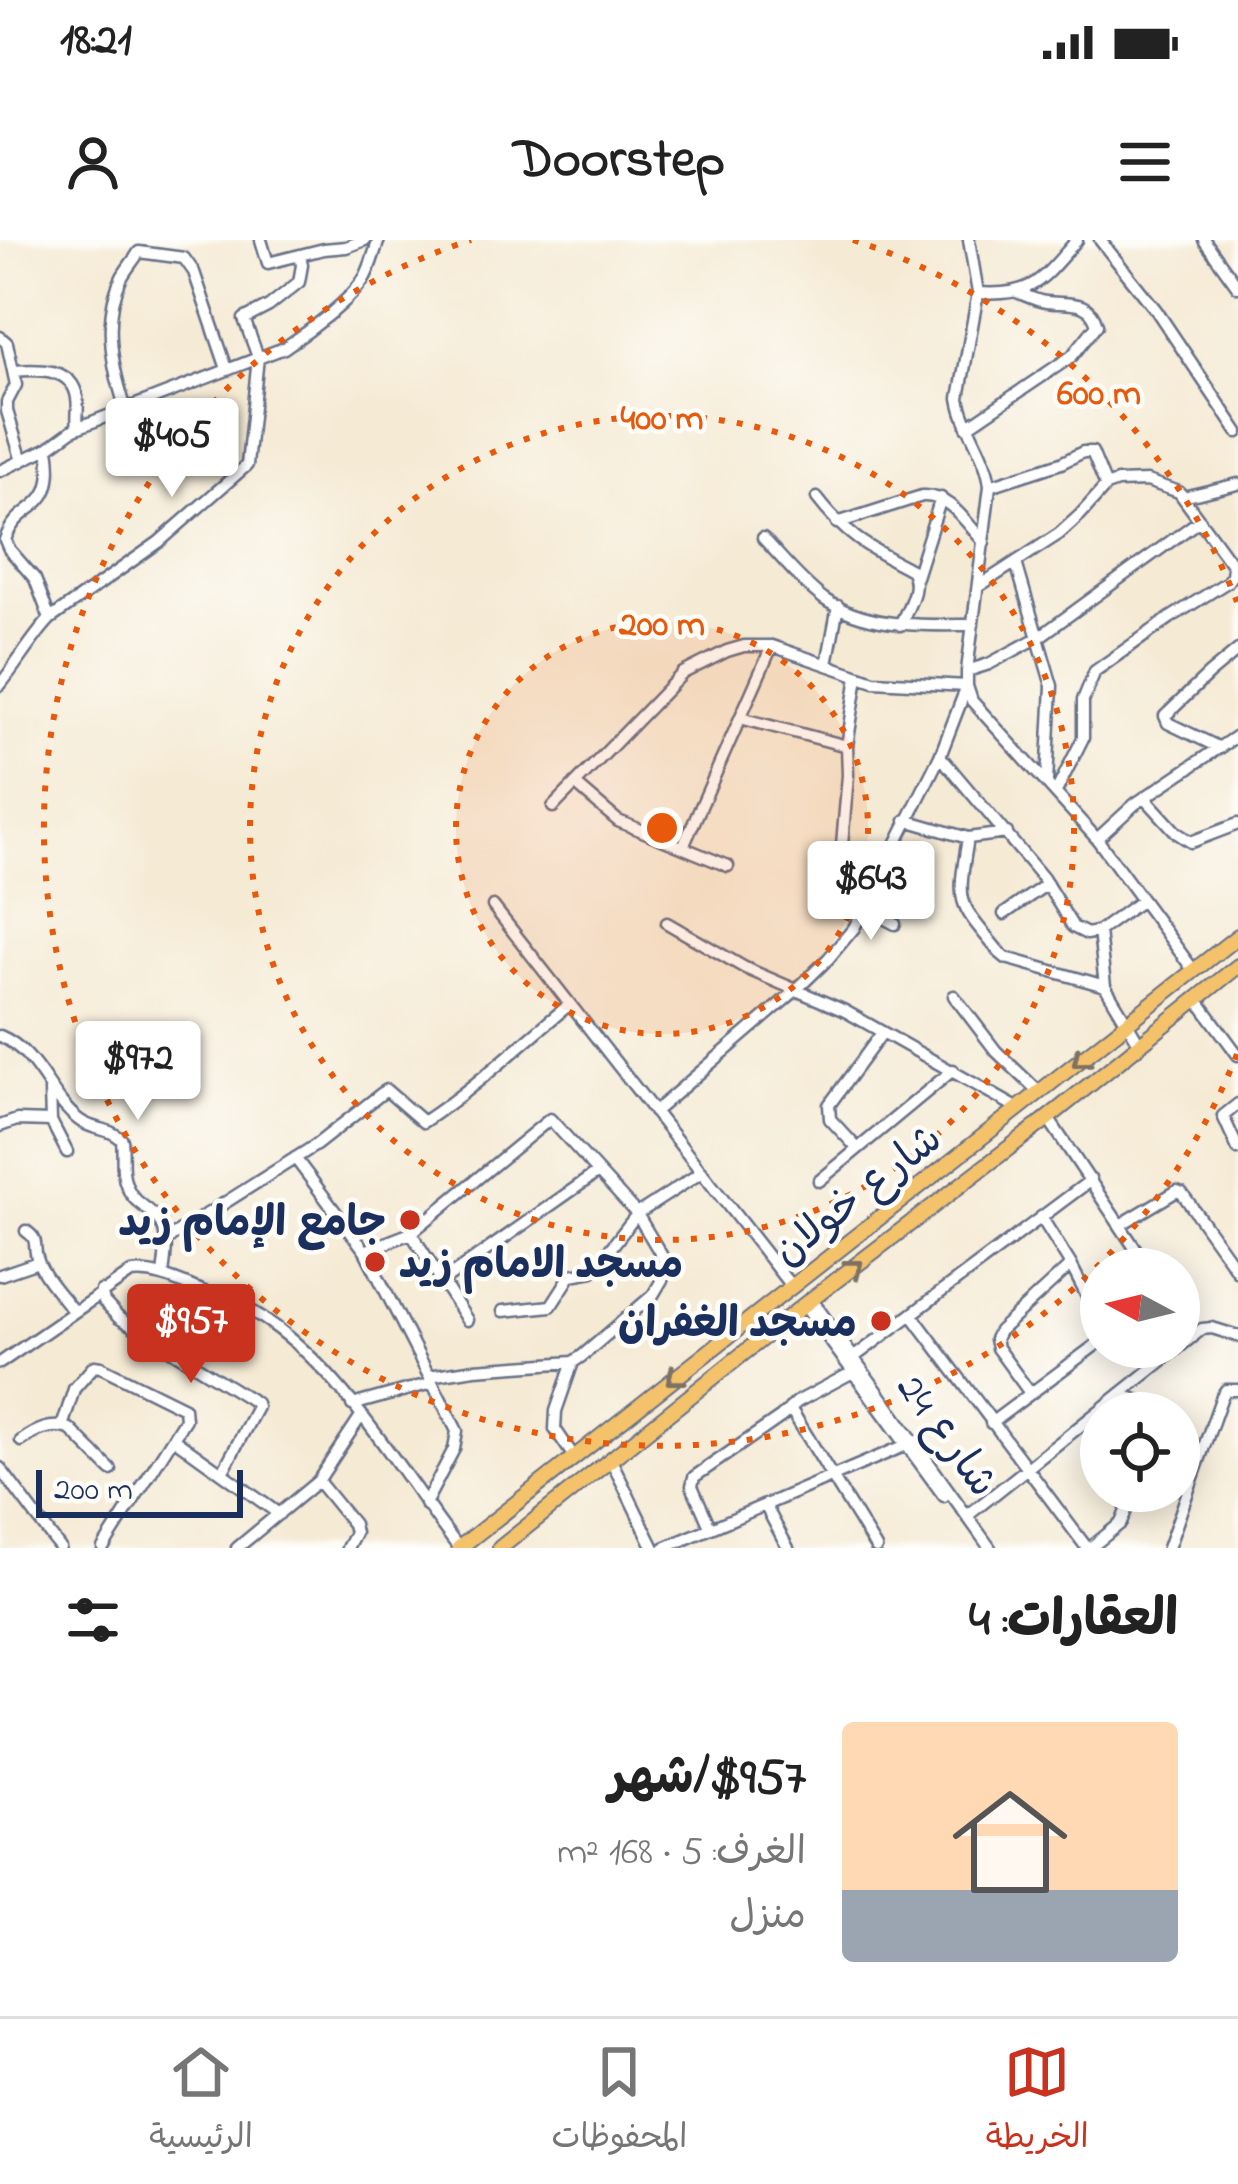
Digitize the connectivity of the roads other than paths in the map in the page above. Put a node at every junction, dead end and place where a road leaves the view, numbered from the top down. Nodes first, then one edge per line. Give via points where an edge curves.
1 (261, 240) edge
2 (365, 240) edge
3 (379, 240) edge
4 (969, 240) edge
5 (1077, 240) edge
6 (1100, 240) edge
7 (1204, 240) edge
8 (300, 255) junction
9 (1238, 286) edge
10 (1017, 292) junction
11 (978, 293) junction
12 (0, 337) edge
13 (258, 357) junction
14 (227, 369) junction
15 (14, 371) junction
16 (126, 409) junction
17 (78, 427) junction
18 (968, 427) junction
19 (1238, 432) edge
20 (47, 448) junction
21 (22, 461) junction
22 (0, 471) edge
23 (1238, 484) edge
24 (991, 485) junction
25 (1106, 486) junction
26 (1184, 497) junction
27 (817, 498) dead end
28 (941, 498) junction
29 (1200, 520) junction
30 (836, 523) junction
31 (763, 538) dead end
32 (984, 542) junction
33 (1016, 562) junction
34 (916, 577) junction
35 (1235, 577) edge
36 (979, 586) junction
37 (838, 606) junction
38 (50, 619) junction
39 (901, 625) junction
40 (973, 625) junction
41 (1040, 638) junction
42 (772, 646) junction
43 (1238, 650) edge
44 (827, 664) junction
45 (967, 671) junction
46 (858, 676) junction
47 (0, 685) edge
48 (967, 686) junction
49 (740, 718) junction
50 (1238, 735) edge
51 (847, 746) junction
52 (1220, 748) junction
53 (940, 756) junction
54 (575, 784) junction
55 (1051, 787) junction
56 (1146, 799) junction
57 (554, 807) dead end
58 (905, 820) junction
59 (1238, 824) edge
60 (1007, 833) junction
61 (968, 838) junction
62 (1097, 839) junction
63 (683, 847) junction
64 (728, 866) dead end
65 (1047, 884) junction
66 (1142, 900) junction
67 (493, 906) dead end
68 (865, 908) junction
69 (1004, 914) dead end
70 (667, 922) dead end
71 (895, 924) dead end
72 (1099, 931) junction
73 (1238, 936) edge
74 (1238, 966) edge
75 (1194, 970) junction
76 (1105, 986) junction
77 (796, 990) junction
78 (954, 996) dead end
79 (1196, 998) junction
80 (570, 1004) junction
81 (1126, 1023) junction
82 (882, 1033) junction
83 (0, 1036) edge
84 (1139, 1043) junction
85 (1236, 1048) edge
86 (953, 1070) junction
87 (47, 1081) junction
88 (1040, 1094) junction
89 (1238, 1104) edge
90 (1019, 1109) junction
91 (654, 1112) junction
92 (1048, 1118) junction
93 (51, 1121) junction
94 (0, 1126) edge
95 (857, 1148) junction
96 (1238, 1149) edge
97 (67, 1152) dead end
98 (295, 1158) junction
99 (598, 1172) junction
100 (701, 1172) junction
101 (1090, 1180) junction
102 (819, 1181) dead end
103 (637, 1214) junction
104 (1041, 1216) junction
105 (1120, 1225) junction
106 (26, 1231) dead end
107 (411, 1233) junction
108 (166, 1240) junction
109 (1135, 1248) edge
110 (365, 1250) junction
111 (38, 1262) junction
112 (1071, 1264) junction
113 (1238, 1272) edge
114 (0, 1275) edge
115 (163, 1276) junction
116 (443, 1281) junction
117 (1080, 1282) edge
118 (790, 1286) junction
119 (101, 1292) junction
120 (808, 1302) junction
121 (73, 1311) junction
122 (503, 1311) dead end
123 (912, 1315) junction
124 (467, 1320) dead end
125 (1200, 1330) edge
126 (1238, 1336) edge
127 (1080, 1357) edge
128 (853, 1358) junction
129 (573, 1362) junction
130 (0, 1364) edge
131 (1152, 1368) edge
132 (853, 1372) junction
133 (430, 1380) junction
134 (1238, 1390) edge
135 (1122, 1392) edge
136 (1030, 1394) junction
137 (790, 1408) junction
138 (357, 1411) junction
139 (991, 1423) junction
140 (62, 1426) junction
141 (1080, 1426) edge
142 (173, 1438) junction
143 (21, 1442) dead end
144 (910, 1444) junction
145 (574, 1457) junction
146 (611, 1460) junction
147 (0, 1468) edge
148 (1026, 1469) junction
149 (111, 1470) dead end
150 (222, 1473) junction
151 (832, 1476) junction
152 (318, 1481) junction
153 (424, 1504) junction
154 (765, 1505) junction
155 (1125, 1512) edge
156 (278, 1514) junction
157 (967, 1516) junction
158 (710, 1527) junction
159 (60, 1548) edge
160 (103, 1548) edge
161 (237, 1548) edge
162 (347, 1548) edge
163 (459, 1548) edge
164 (500, 1548) edge
165 (654, 1548) edge
166 (664, 1548) edge
167 (788, 1548) edge
168 (876, 1548) edge
169 (986, 1548) edge
170 (1088, 1548) edge
171 (1168, 1548) edge

1 - 8 street via 268,263
2 - 8 street
3 - 13 street via 353,292 308,333
4 - 11 street
5 - 10 street via 1043,278
6 - 19 street
7 - 9 street
8 - 13 street via 299,281 244,319
10 - 11 street
10 - 18 street via 1086,307 1097,326 1072,356
11 - 18 street via 959,398
12 - 15 street
13 - 14 street
13 - 38 street via 247,465 159,542
14 - 16 street
14 - 16 street via 184,258 139,252 122,277 111,323
15 - 17 street via 47,369 70,381
15 - 21 street via 7,402
16 - 17 street
17 - 20 street
18 - 24 street
20 - 21 street
20 - 38 street via 47,489 5,539 35,579
21 - 22 street
23 - 26 street
24 - 25 street via 1092,452
24 - 32 street
25 - 26 street via 1148,482
25 - 33 street
26 - 29 street
27 - 30 street
28 - 30 street via 922,496
28 - 32 street
28 - 34 street
29 - 35 street
29 - 41 street
30 - 34 street
31 - 37 street
32 - 36 street
33 - 36 street
33 - 41 street
34 - 39 street
35 - 55 street via 1095,671 1083,700 1083,738
36 - 40 street
37 - 39 street
37 - 44 street
38 - 47 street
39 - 40 street
40 - 45 street
41 - 45 street
41 - 55 street via 1052,686
42 - 44 street
42 - 49 street
42 - 54 street via 727,651 683,673
43 - 52 street via 1166,716
44 - 46 street
45 - 48 street
46 - 48 street
46 - 51 street
48 - 53 street
48 - 55 street
49 - 51 street
49 - 63 street
50 - 52 street
51 - 68 street via 840,868
52 - 56 street
53 - 58 street
53 - 60 street
54 - 57 street
54 - 63 street via 618,821
55 - 62 street
56 - 59 street via 1191,842
56 - 62 street
58 - 61 street
58 - 68 street
60 - 61 street
60 - 65 street
61 - 76 street via 964,911 1000,953
62 - 66 street
63 - 64 street
65 - 69 street
65 - 72 street via 1073,927
66 - 72 street
66 - 75 street
67 - 80 street
68 - 71 street
68 - 77 street
70 - 77 street
72 - 76 street
73 - 75 main road, شارع خولان
74 - 79 main road, شارع خولان
75 - 81 main road, شارع خولان
76 - 81 street
77 - 82 street
77 - 91 street
78 - 88 street
79 - 84 main road, شارع خولان
79 - 85 street
80 - 91 street
80 - 98 street via 423,1122 386,1090
81 - 84 street
81 -> 88 main road, شارع خولان
82 - 86 street
82 - 95 street via 829,1105 830,1119
83 - 87 street via 27,1053
84 - 92 main road, شارع خولان
86 - 90 street
86 - 95 street
87 - 93 street
87 - 108 street via 79,1120 122,1140 128,1190 162,1223
88 - 90 main road, شارع خولان
89 - 96 street via 1223,1116
90 - 118 main road, شارع خولان
91 - 100 street
92 - 101 street
120 -> 92 main road, شارع خولان
93 - 94 street
93 - 97 street
95 - 102 street
98 - 108 street
98 - 110 street
99 - 103 street
99 - 107 street via 550,1119
99 - 116 street
100 - 103 street
100 - 118 street
101 - 104 street
101 - 105 street
103 - 122 street via 593,1271 571,1275 551,1306
103 - 129 street via 669,1268 653,1295
104 - 112 street
104 - 123 street
105 - 109 street
105 - 113 street via 1177,1191
106 - 111 street
107 - 110 street
107 - 116 street
108 - 115 street
110 - 133 street
111 - 114 street
111 - 121 street
112 - 117 street
112 - 136 street via 994,1339
115 - 119 street via 131,1273
115 - 138 street via 266,1319
116 - 124 street
118 -> 145 main road, شارع خولان
119 - 121 street
119 - 150 street via 119,1318 256,1402
120 - 128 street, شارع 24
120 - 132 street, شارع 24
120 - 146 main road, شارع خولان
121 - 130 street
123 - 128 street
123 - 139 street
125 - 126 street
127 - 136 street
128 - 144 street, شارع 24
129 - 133 street
129 - 145 street via 555,1429
131 - 135 street
132 - 137 street
132 - 144 street, شارع 24
133 - 138 street
133 - 153 street via 457,1431
134 - 171 street via 1222,1396
136 - 139 street
137 - 151 street
137 - 158 street via 691,1481
138 - 152 street
138 - 153 street
139 - 148 street
140 - 142 street via 74,1389 100,1366 184,1408
140 - 143 street
140 - 149 street
141 - 148 street
142 - 150 street
142 - 160 street
144 - 151 street
144 - 157 street, شارع 24
144 - 169 street, شارع 24
145 - 163 main road, شارع خولان
146 - 164 main road, شارع خولان
146 - 165 street
147 - 159 street
148 - 157 street
148 - 170 street
150 - 156 street
151 - 154 street
151 - 168 street
152 - 156 street
152 - 162 street via 353,1524
153 - 163 street
154 - 158 street
154 - 167 street
155 - 170 street
156 - 161 street
157 - 169 street, شارع 24
158 - 166 street

